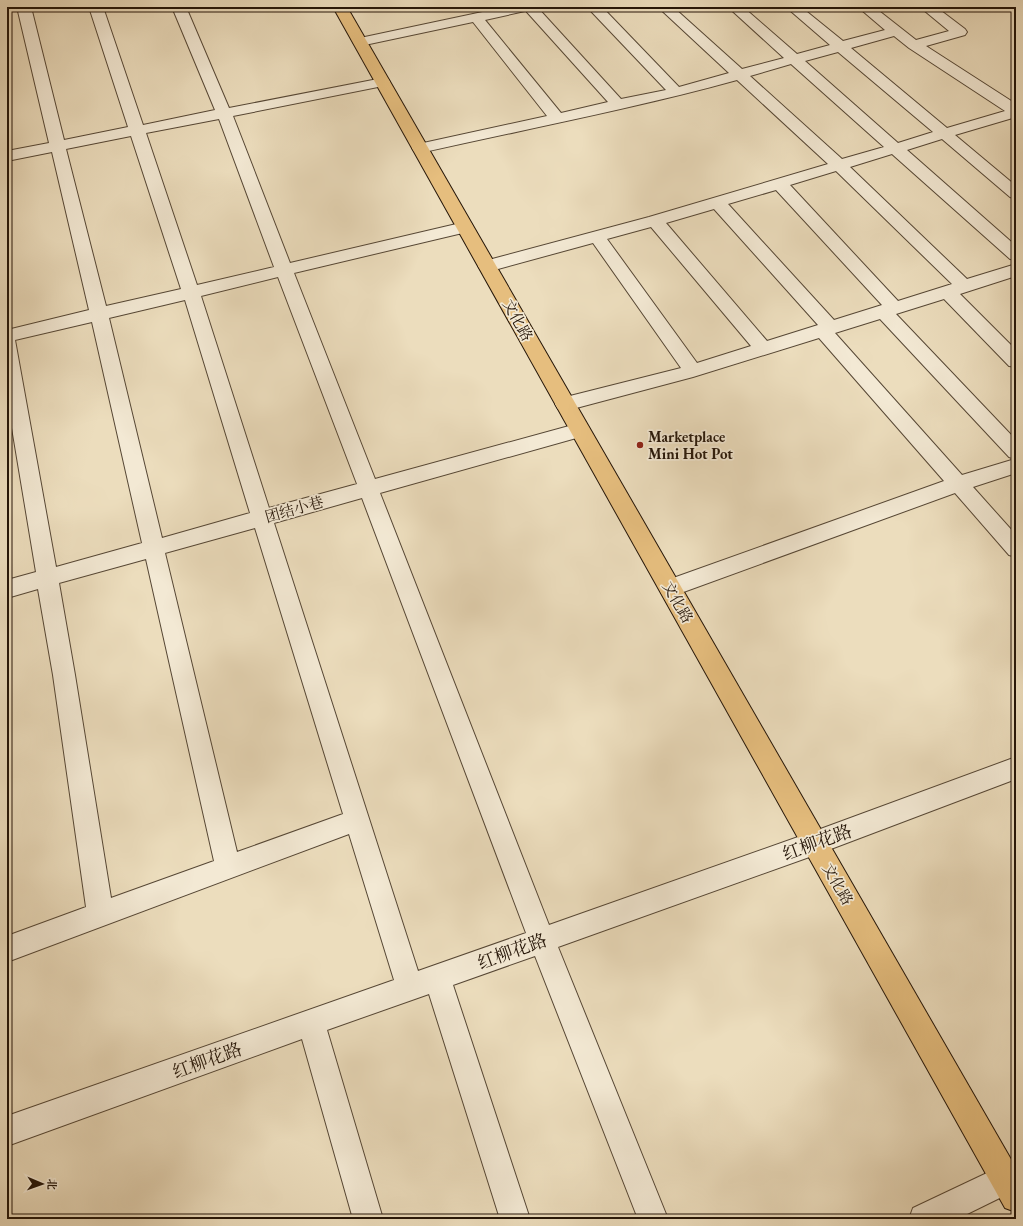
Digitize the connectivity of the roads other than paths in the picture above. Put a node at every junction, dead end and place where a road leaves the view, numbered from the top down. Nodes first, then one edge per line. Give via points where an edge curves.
1 (24, 7) edge
2 (96, 7) edge
3 (179, 7) edge
4 (340, 7) edge
5 (525, 7) edge
6 (530, 7) edge
7 (594, 7) edge
8 (665, 7) edge
9 (735, 7) edge
10 (793, 7) edge
11 (865, 7) edge
12 (927, 7) edge
13 (477, 18) junction
14 (896, 31) junction
15 (360, 42) junction
16 (914, 45) junction
17 (840, 46) junction
18 (794, 59) junction
19 (740, 74) junction
20 (383, 82) junction
21 (676, 92) junction
22 (618, 105) junction
23 (1016, 111) edge
24 (224, 113) junction
25 (557, 118) junction
26 (137, 130) junction
27 (944, 133) junction
28 (58, 146) junction
29 (420, 148) junction
30 (895, 148) junction
31 (7, 156) edge
32 (840, 165) junction
33 (779, 183) junction
34 (1016, 194) edge
35 (717, 202) junction
36 (655, 221) junction
37 (465, 227) junction
38 (597, 237) junction
39 (1016, 255) edge
40 (487, 266) junction
41 (284, 270) junction
42 (1012, 277) edge
43 (956, 289) junction
44 (191, 292) junction
45 (889, 310) junction
46 (99, 314) junction
47 (827, 329) junction
48 (7, 336) edge
49 (7, 343) edge
50 (763, 349) junction
51 (1016, 361) edge
52 (693, 371) junction
53 (565, 404) junction
54 (580, 430) junction
55 (1016, 452) edge
56 (1016, 466) edge
57 (958, 484) junction
58 (368, 488) junction
59 (262, 518) junction
60 (154, 548) junction
61 (1016, 549) edge
62 (47, 578) junction
63 (670, 588) junction
64 (7, 589) edge
65 (1016, 768) edge
66 (357, 820) junction
67 (815, 843) junction
68 (228, 867) junction
69 (100, 914) junction
70 (542, 940) junction
71 (7, 949) edge
72 (437, 978) junction
73 (410, 987) junction
74 (311, 1023) junction
75 (7, 1131) edge
76 (1011, 1188) edge
77 (368, 1219) edge
78 (515, 1219) edge
79 (654, 1219) edge
80 (924, 1219) edge

1 - 28 street
2 - 26 street
3 - 24 street
4 - 15 main road, 文化路
5 - 13 street
6 - 22 street
7 - 21 street
8 - 19 street
9 - 18 street
10 - 17 street
11 - 14 street
12 - 16 street via 960,32
13 - 15 street
13 - 25 street
14 - 16 street
14 - 17 street
15 - 20 main road, 文化路
16 - 23 street
17 - 18 street
17 - 27 street
18 - 19 street
18 - 30 street
19 - 21 street
19 - 32 street
20 - 24 street
20 - 29 main road, 文化路
21 - 22 street
22 - 25 street
23 - 27 street
24 - 26 street
24 - 41 street
25 - 29 street
26 - 28 street
26 - 44 street
27 - 30 street
27 - 34 street
28 - 31 street
28 - 46 street
29 - 37 main road, 文化路
30 - 32 street
30 - 39 street
32 - 33 street
32 - 43 street
33 - 35 street
33 - 45 street
35 - 36 street
35 - 47 street
36 - 38 street
36 - 50 street
37 - 40 main road, 文化路
37 - 41 street
38 - 40 street
38 - 52 street
40 - 53 main road, 文化路
41 - 44 street
41 - 58 street
42 - 43 street
43 - 45 street
43 - 51 street
44 - 46 street
44 - 59 street
45 - 47 street
45 - 55 street
46 - 48 street
46 - 60 street
47 - 50 street
47 - 57 street
49 - 62 street
50 - 52 street
52 - 53 street
53 - 54 main road, 文化路
54 - 58 street, 团结小巷
54 - 63 main road, 文化路
56 - 57 street
57 - 61 street
57 - 63 street
58 - 59 street, 团结小巷
58 - 70 street
59 - 60 street, 团结小巷
59 - 66 street
60 - 62 street, 团结小巷
60 - 68 street
62 - 64 street, 团结小巷
62 - 69 street
63 - 67 main road, 文化路
65 - 67 street, 红柳花路
66 - 68 street
66 - 73 street
67 - 70 street, 红柳花路
67 - 76 main road, 文化路
68 - 69 street
69 - 71 street
70 - 72 street, 红柳花路
70 - 79 street
72 - 73 street, 红柳花路
72 - 78 street
73 - 74 street, 红柳花路
74 - 75 street, 红柳花路
74 - 77 street
76 - 80 street

